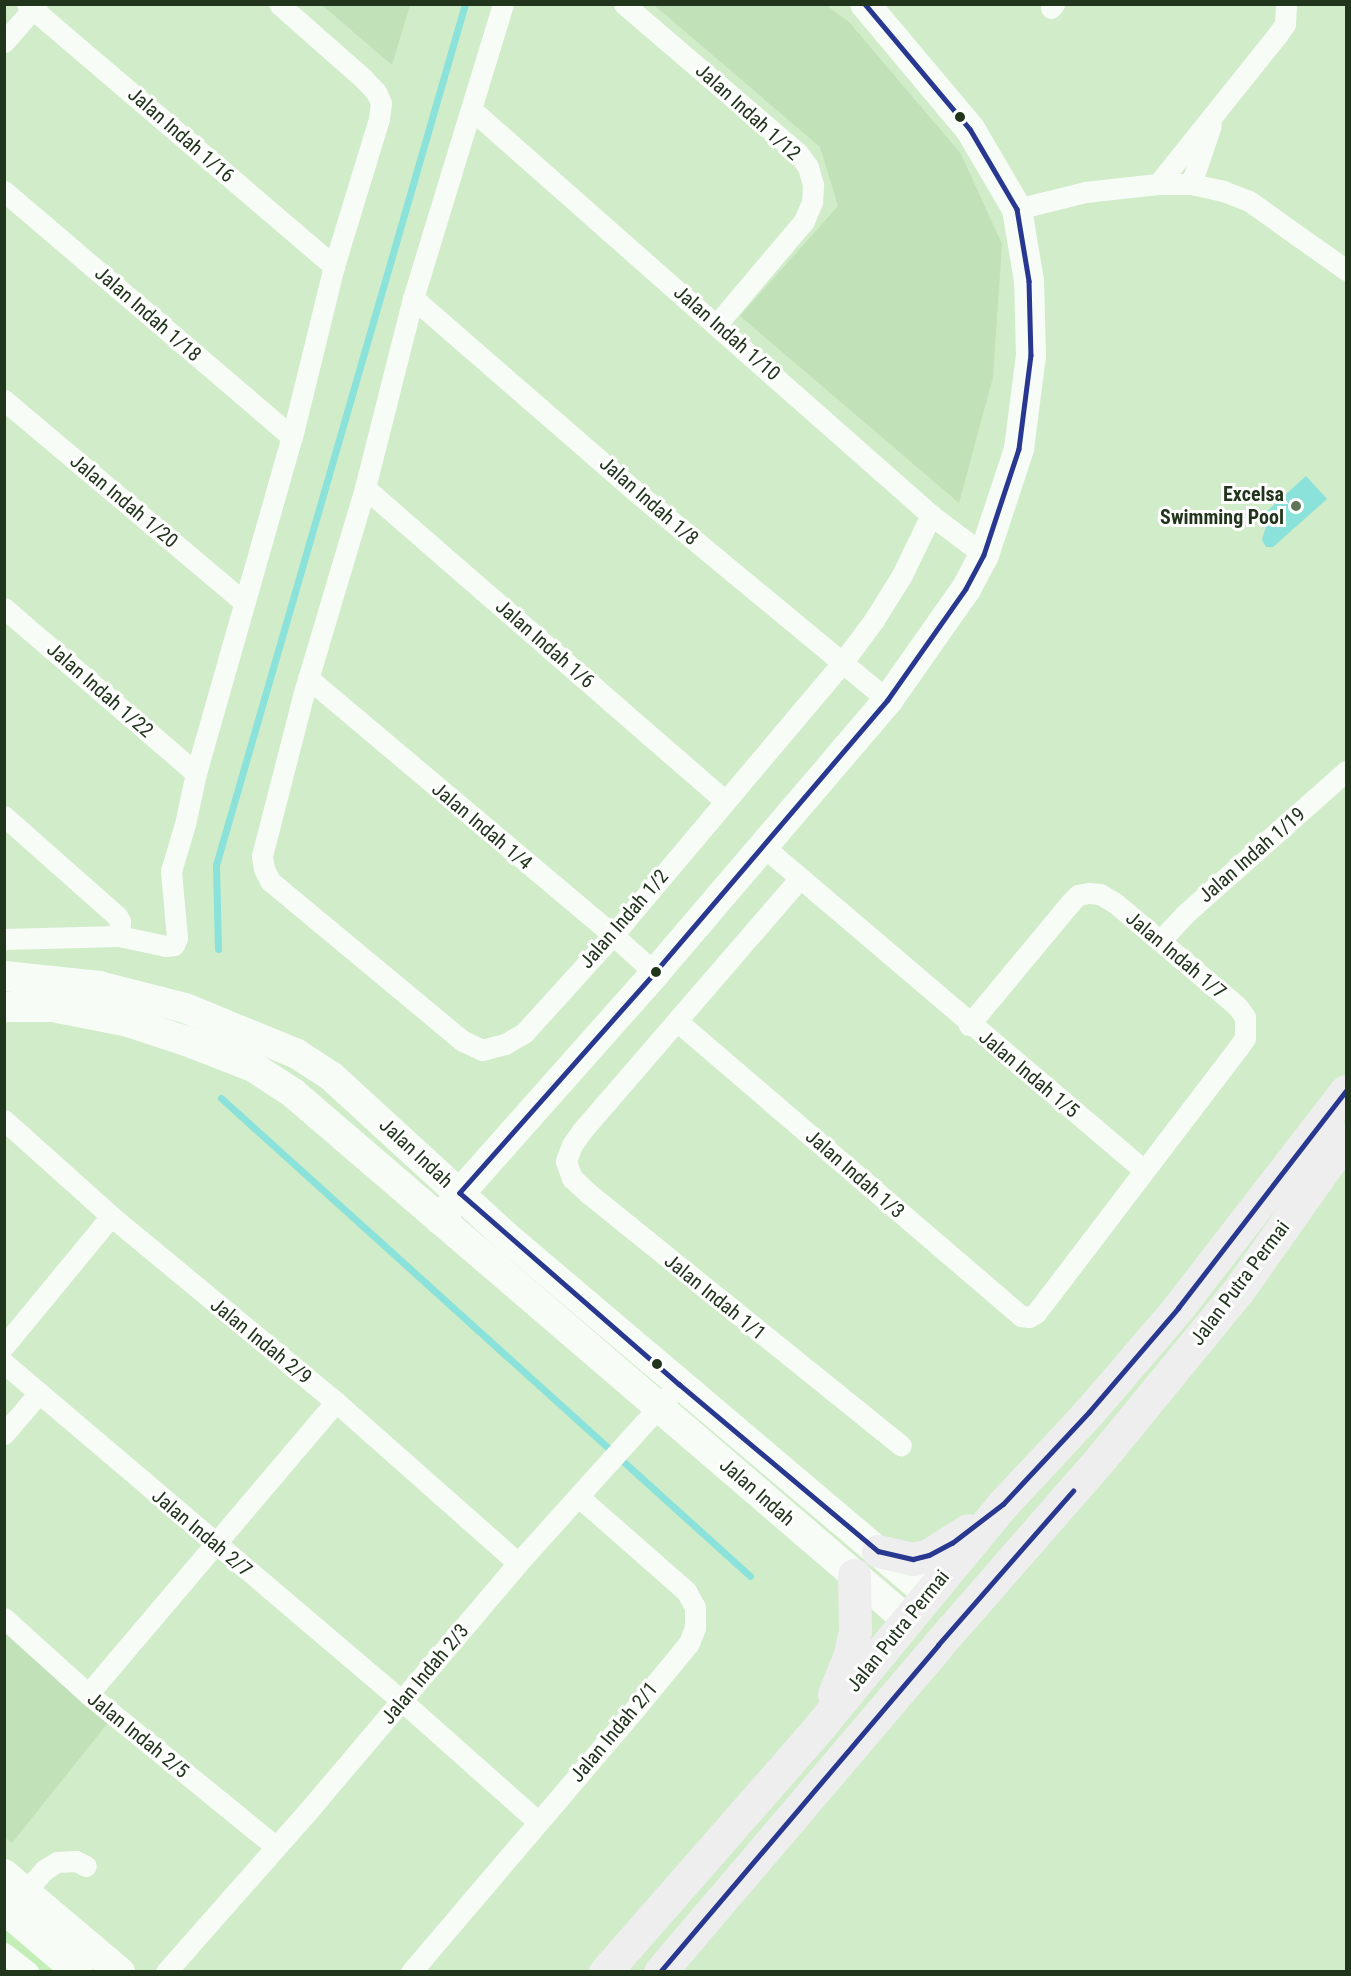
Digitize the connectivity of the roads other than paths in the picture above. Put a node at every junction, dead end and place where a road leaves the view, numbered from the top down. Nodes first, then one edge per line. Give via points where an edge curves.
1 (279, 4) edge
2 (504, 4) edge
3 (624, 4) edge
4 (865, 4) edge
5 (1286, 4) edge
6 (32, 6) edge
7 (4, 42) edge
8 (472, 110) junction
9 (1215, 113) junction
10 (1158, 184) junction
11 (1191, 184) junction
12 (4, 191) edge
13 (1017, 209) junction
14 (334, 266) junction
15 (1345, 266) edge
16 (412, 298) junction
17 (717, 324) junction
18 (4, 400) edge
19 (292, 437) junction
20 (365, 488) junction
21 (931, 514) junction
22 (984, 555) junction
23 (244, 602) junction
24 (4, 608) edge
25 (842, 663) junction
26 (308, 678) junction
27 (888, 700) junction
28 (1347, 771) edge
29 (196, 773) junction
30 (724, 801) junction
31 (4, 816) edge
32 (764, 848) junction
33 (800, 878) junction
34 (613, 935) junction
35 (119, 936) junction
36 (4, 939) edge
37 (1160, 941) junction
38 (655, 973) junction
39 (4, 976) edge
40 (4, 1007) edge
41 (678, 1022) junction
42 (969, 1024) junction
43 (1347, 1091) edge
44 (4, 1120) edge
45 (1347, 1138) edge
46 (1143, 1169) junction
47 (460, 1193) junction
48 (111, 1216) junction
49 (440, 1220) junction
50 (4, 1346) edge
51 (4, 1363) edge
52 (679, 1384) junction
53 (39, 1393) junction
54 (336, 1402) junction
55 (660, 1408) junction
56 (4, 1434) edge
57 (901, 1446) dead end
58 (579, 1497) junction
59 (1003, 1503) junction
60 (1031, 1540) junction
61 (215, 1545) junction
62 (878, 1551) junction
63 (518, 1563) junction
64 (854, 1575) junction
65 (923, 1611) junction
66 (4, 1618) edge
67 (88, 1694) junction
68 (402, 1701) junction
69 (880, 1712) junction
70 (820, 1726) junction
71 (537, 1821) junction
72 (276, 1847) junction
73 (86, 1866) dead end
74 (11, 1892) edge
75 (4, 1953) edge
76 (173, 1969) edge
77 (28, 1971) edge
78 (78, 1971) edge
79 (120, 1971) edge
80 (411, 1971) edge
81 (605, 1971) edge
82 (660, 1971) edge

1 - 14 street via 376,92 381,103
2 - 8 street, Jalan Indah 1/2
3 - 17 street, Jalan Indah 1/12 via 798,153 808,167 812,202 804,220
4 - 13 street via 970,129
5 - 9 street via 1285,24
6 - 7 street
6 - 14 street, Jalan Indah 1/16
8 - 16 street, Jalan Indah 1/2
8 - 17 street, Jalan Indah 1/10
9 - 10 street
9 - 11 street
10 - 11 street
10 - 13 street via 1085,192
11 - 15 street via 1249,201
12 - 19 street, Jalan Indah 1/18
13 - 22 street via 1029,281 1031,355 1019,449
14 - 19 street
16 - 20 street, Jalan Indah 1/2
16 - 25 street, Jalan Indah 1/8
17 - 21 street, Jalan Indah 1/10
18 - 23 street, Jalan Indah 1/20
19 - 23 street
20 - 26 street, Jalan Indah 1/2
20 - 30 street, Jalan Indah 1/6
21 - 22 street, Jalan Indah 1/10
21 - 25 street, Jalan Indah 1/2 via 902,575
22 - 27 street via 966,589
23 - 29 street
24 - 29 street, Jalan Indah 1/22
25 - 27 street, Jalan Indah 1/8
25 - 30 street, Jalan Indah 1/2
26 - 34 street, Jalan Indah 1/4
26 - 34 street, Jalan Indah 1/2 via 262,856 270,881 463,1041 482,1050 505,1044 524,1033
27 - 32 street
28 - 37 street, Jalan Indah 1/19 via 1185,914
29 - 35 street via 171,871 177,938 174,945
30 - 34 street, Jalan Indah 1/2
31 - 35 street via 117,915
32 - 33 street, Jalan Indah 1/5
32 - 38 street
33 - 41 street, Jalan Indah 1/1
33 - 42 street, Jalan Indah 1/5
34 - 38 street, Jalan Indah 1/4
35 - 36 street
37 - 42 street, Jalan Indah 1/7 via 1100,894 1078,895
37 - 46 street, Jalan Indah 1/7 via 1237,1006 1245,1017 1245,1038
38 - 47 street
39 - 47 street, Jalan Indah via 99,986 185,1008 297,1054 338,1082
40 - 49 street, Jalan Indah via 54,1007 128,1022 253,1067 293,1093
41 - 46 street, Jalan Indah 1/3 via 1021,1316 1036,1313
41 - 57 street, Jalan Indah 1/1 via 572,1145 566,1161 572,1178
42 - 46 street, Jalan Indah 1/5
43 - 59 main road, Jalan Putra Permai via 1178,1308 1089,1412
44 - 48 street, Jalan Indah 2/9
45 - 60 main road, Jalan Putra Permai via 1238,1291
47 - 49 street
47 - 52 street, Jalan Indah
48 - 50 street
48 - 54 street, Jalan Indah 2/9
49 - 55 street, Jalan Indah
51 - 53 street, Jalan Indah 2/7
52 - 55 street, Jalan Indah 2/3
52 - 62 street, Jalan Indah
53 - 56 street
53 - 61 street, Jalan Indah 2/7
54 - 61 street
54 - 63 street, Jalan Indah 2/9
55 - 58 street, Jalan Indah 2/3
55 - 64 street, Jalan Indah
58 - 63 street, Jalan Indah 2/3
58 - 71 street, Jalan Indah 2/1 via 686,1591 694,1607 695,1627 689,1642 634,1710
59 - 62 main road via 952,1543 929,1555 913,1559
59 - 65 main road, Jalan Putra Permai
60 - 65 main road via 997,1555 952,1604
60 - 69 main road, Jalan Putra Permai
61 - 67 street
61 - 68 street, Jalan Indah 2/7
62 - 65 street, Jalan Indah
63 - 68 street, Jalan Indah 2/3
64 - 65 street, Jalan Indah
64 - 70 main road via 855,1631 849,1657
65 - 69 main road via 928,1640 882,1694
65 - 70 main road, Jalan Putra Permai
66 - 67 street, Jalan Indah 2/5
67 - 72 street, Jalan Indah 2/5
68 - 71 street, Jalan Indah 2/7
68 - 72 street, Jalan Indah 2/3
69 - 82 main road, Jalan Putra Permai
70 - 81 main road, Jalan Putra Permai
71 - 80 street, Jalan Indah 2/1
72 - 76 street, Jalan Indah 2/3
73 - 74 street via 76,1860 57,1862
74 - 78 street
74 - 79 street
75 - 77 street

